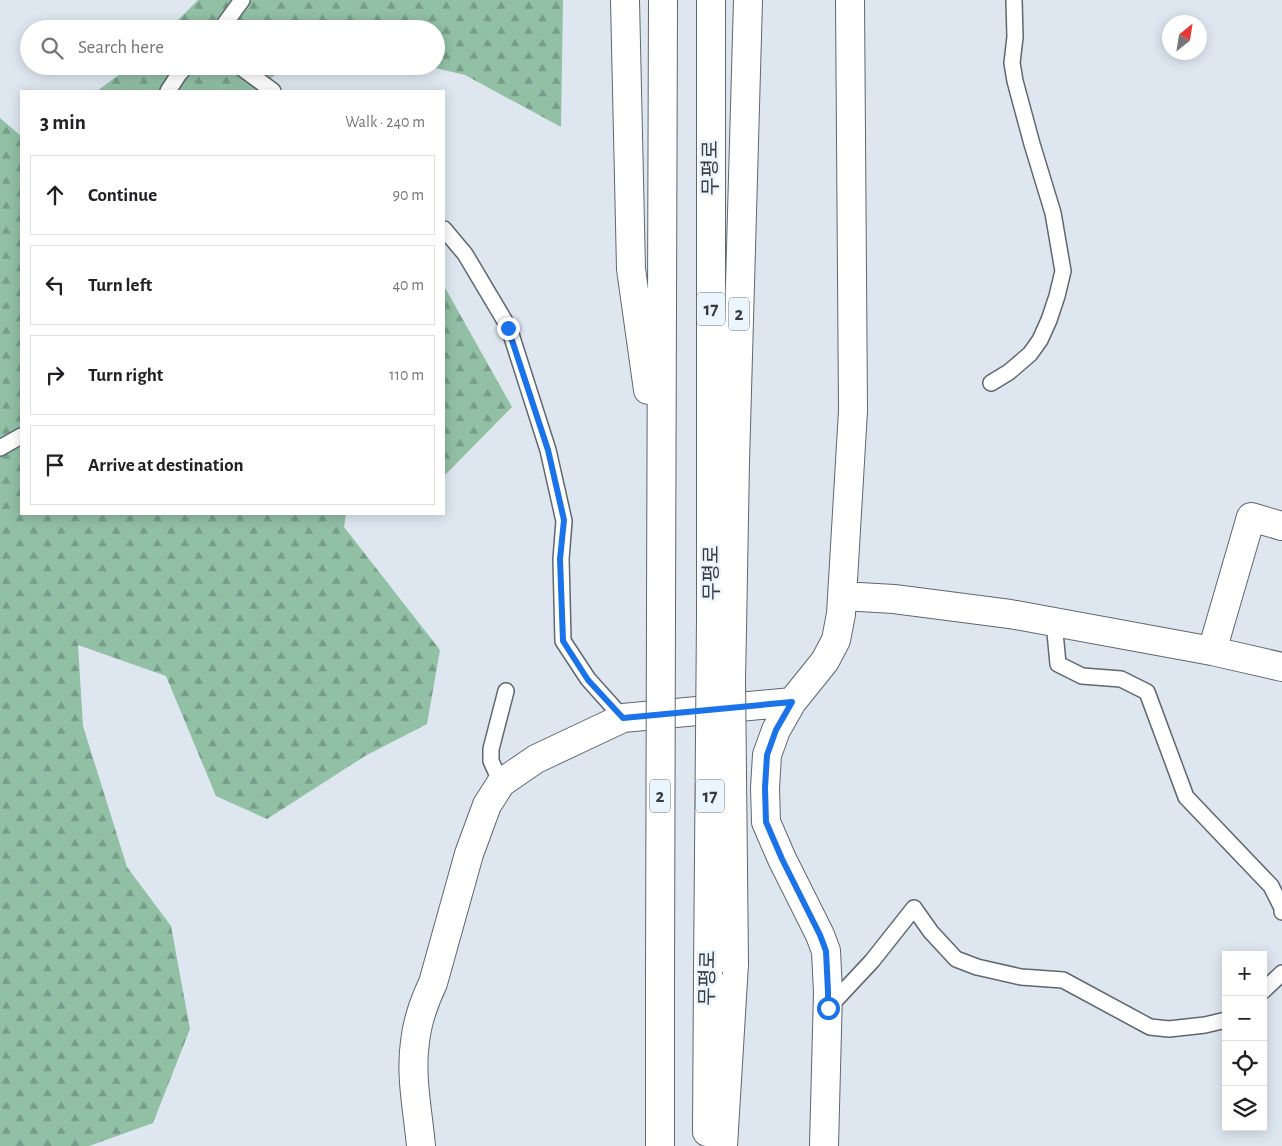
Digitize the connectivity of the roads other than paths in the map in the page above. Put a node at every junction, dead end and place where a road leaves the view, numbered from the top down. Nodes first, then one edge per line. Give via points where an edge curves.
1 (242, 0) edge
2 (625, 0) edge
3 (663, 0) edge
4 (711, 0) edge
5 (748, 0) edge
6 (850, 0) edge
7 (1014, 0) edge
8 (228, 20) edge
9 (177, 75) edge
10 (251, 75) edge
11 (169, 90) edge
12 (272, 90) edge
13 (445, 230) edge
14 (991, 382) dead end
15 (20, 437) edge
16 (0, 448) edge
17 (661, 486) junction
18 (1282, 526) edge
19 (842, 596) junction
20 (1054, 622) junction
21 (722, 623) junction
22 (1212, 651) junction
23 (1282, 667) edge
24 (506, 691) dead end
25 (792, 702) junction
26 (623, 718) junction
27 (501, 783) junction
28 (1282, 912) edge
29 (1282, 972) edge
30 (1267, 987) edge
31 (828, 1008) junction
32 (1222, 1021) edge
33 (421, 1146) edge
34 (660, 1146) edge
35 (706, 1146) edge
36 (723, 1146) edge
37 (824, 1146) edge

1 - 8 lane
2 - 17 main road, 2 via 631,269
3 - 17 main road
4 - 21 main road, 무평로 / 17
5 - 21 main road, 2 via 734,462
6 - 19 main road via 853,411
7 - 14 lane via 1012,64 1015,81 1053,213 1063,271 1052,312 1040,340 1030,354 1009,372
9 - 11 lane
10 - 12 lane
13 - 26 lane via 465,254 508,328 548,450 564,520 560,559 563,641 588,680
15 - 16 lane
17 - 34 main road, 2, bridge
18 - 22 main road via 1251,517
19 - 20 main road via 894,599
19 - 25 main road via 836,640 825,661
20 - 22 main road
20 - 28 lane via 1058,664 1082,676 1121,679 1147,692 1186,797 1272,886
21 - 35 main road, 무평로 / 17, bridge via 708,974
21 - 36 main road, 2, bridge via 731,679 734,964
22 - 23 main road
24 - 27 lane via 491,749 491,761
25 - 26 main road
25 - 31 main road via 776,730 767,755 766,822 826,951
26 - 27 main road via 536,759
27 - 33 main road via 487,805 469,854 415,1042 414,1074
29 - 30 lane
31 - 32 lane via 872,961 914,908 956,959 977,967 1021,978 1063,980 1150,1027 1169,1029
31 - 37 main road

